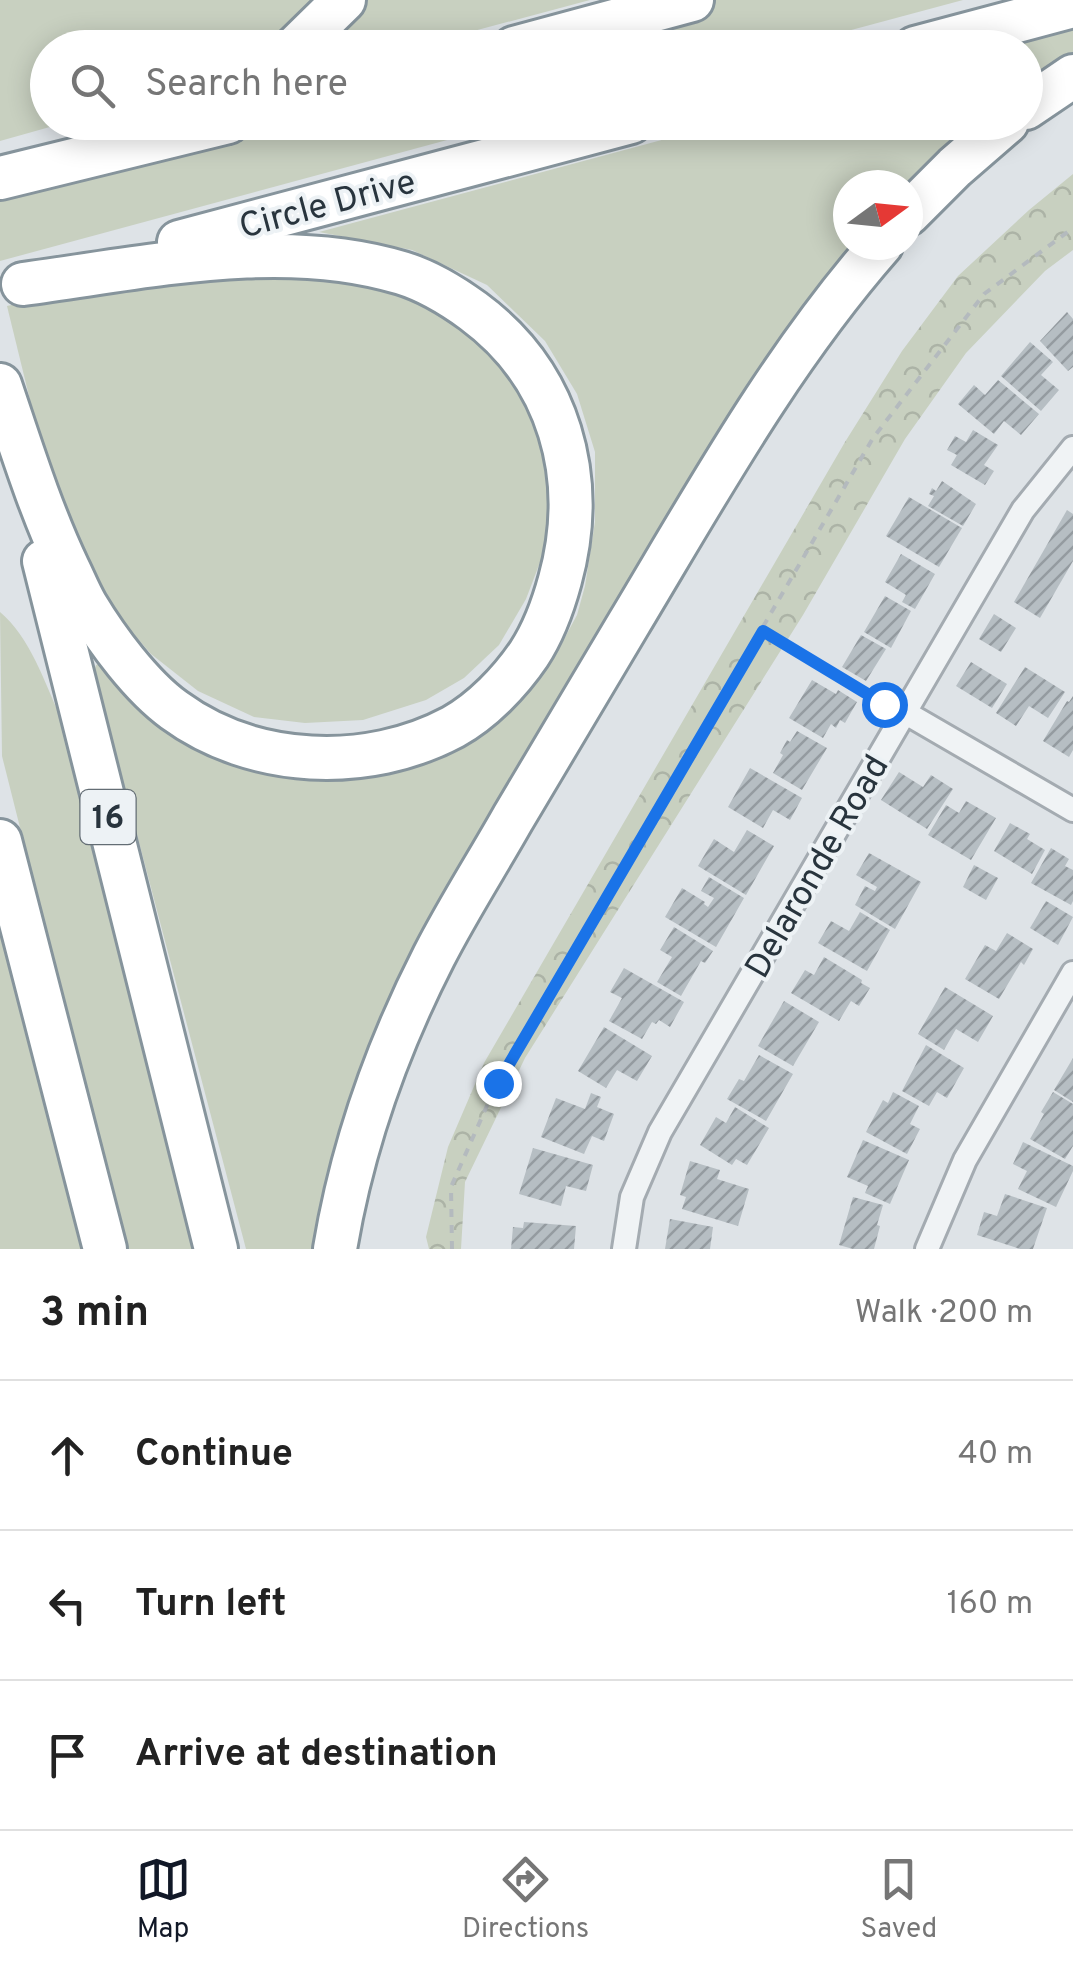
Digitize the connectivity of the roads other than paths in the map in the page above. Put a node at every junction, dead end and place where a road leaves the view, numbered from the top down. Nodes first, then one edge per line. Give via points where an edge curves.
1 (344, 0) edge
2 (692, 0) edge
3 (1073, 6) edge
4 (313, 30) edge
5 (581, 30) edge
6 (983, 30) edge
7 (1073, 76) edge
8 (1043, 96) edge
9 (100, 140) edge
10 (153, 140) edge
11 (564, 140) edge
12 (986, 140) edge
13 (0, 177) edge
14 (923, 199) edge
15 (869, 260) edge
16 (11, 288) edge
17 (0, 385) edge
18 (1072, 452) edge
19 (906, 713) junction
20 (1073, 810) edge
21 (0, 841) edge
22 (1073, 973) edge
23 (104, 1249) edge
24 (216, 1249) edge
25 (334, 1249) edge
26 (624, 1249) edge
27 (926, 1249) edge

1 - 4 highway
2 - 5 highway
3 - 6 highway
7 - 8 highway
9 - 13 highway
10 - 13 highway
11 - 16 highway, Circle Drive
12 - 14 highway
15 - 25 highway via 762,404 435,955 367,1120
16 - 17 highway via 278,255 371,265 449,294 507,340 538,378 555,415 569,463 570,514 551,613 496,694 454,726 406,746 310,759 261,752 216,734 174,710 141,679 85,603 40,505
17 - 24 highway, 16
18 - 19 street, Delaronde Road via 1023,510
19 - 20 street
19 - 26 street, Delaronde Road via 660,1132 632,1198
21 - 23 highway
22 - 27 street via 965,1160

